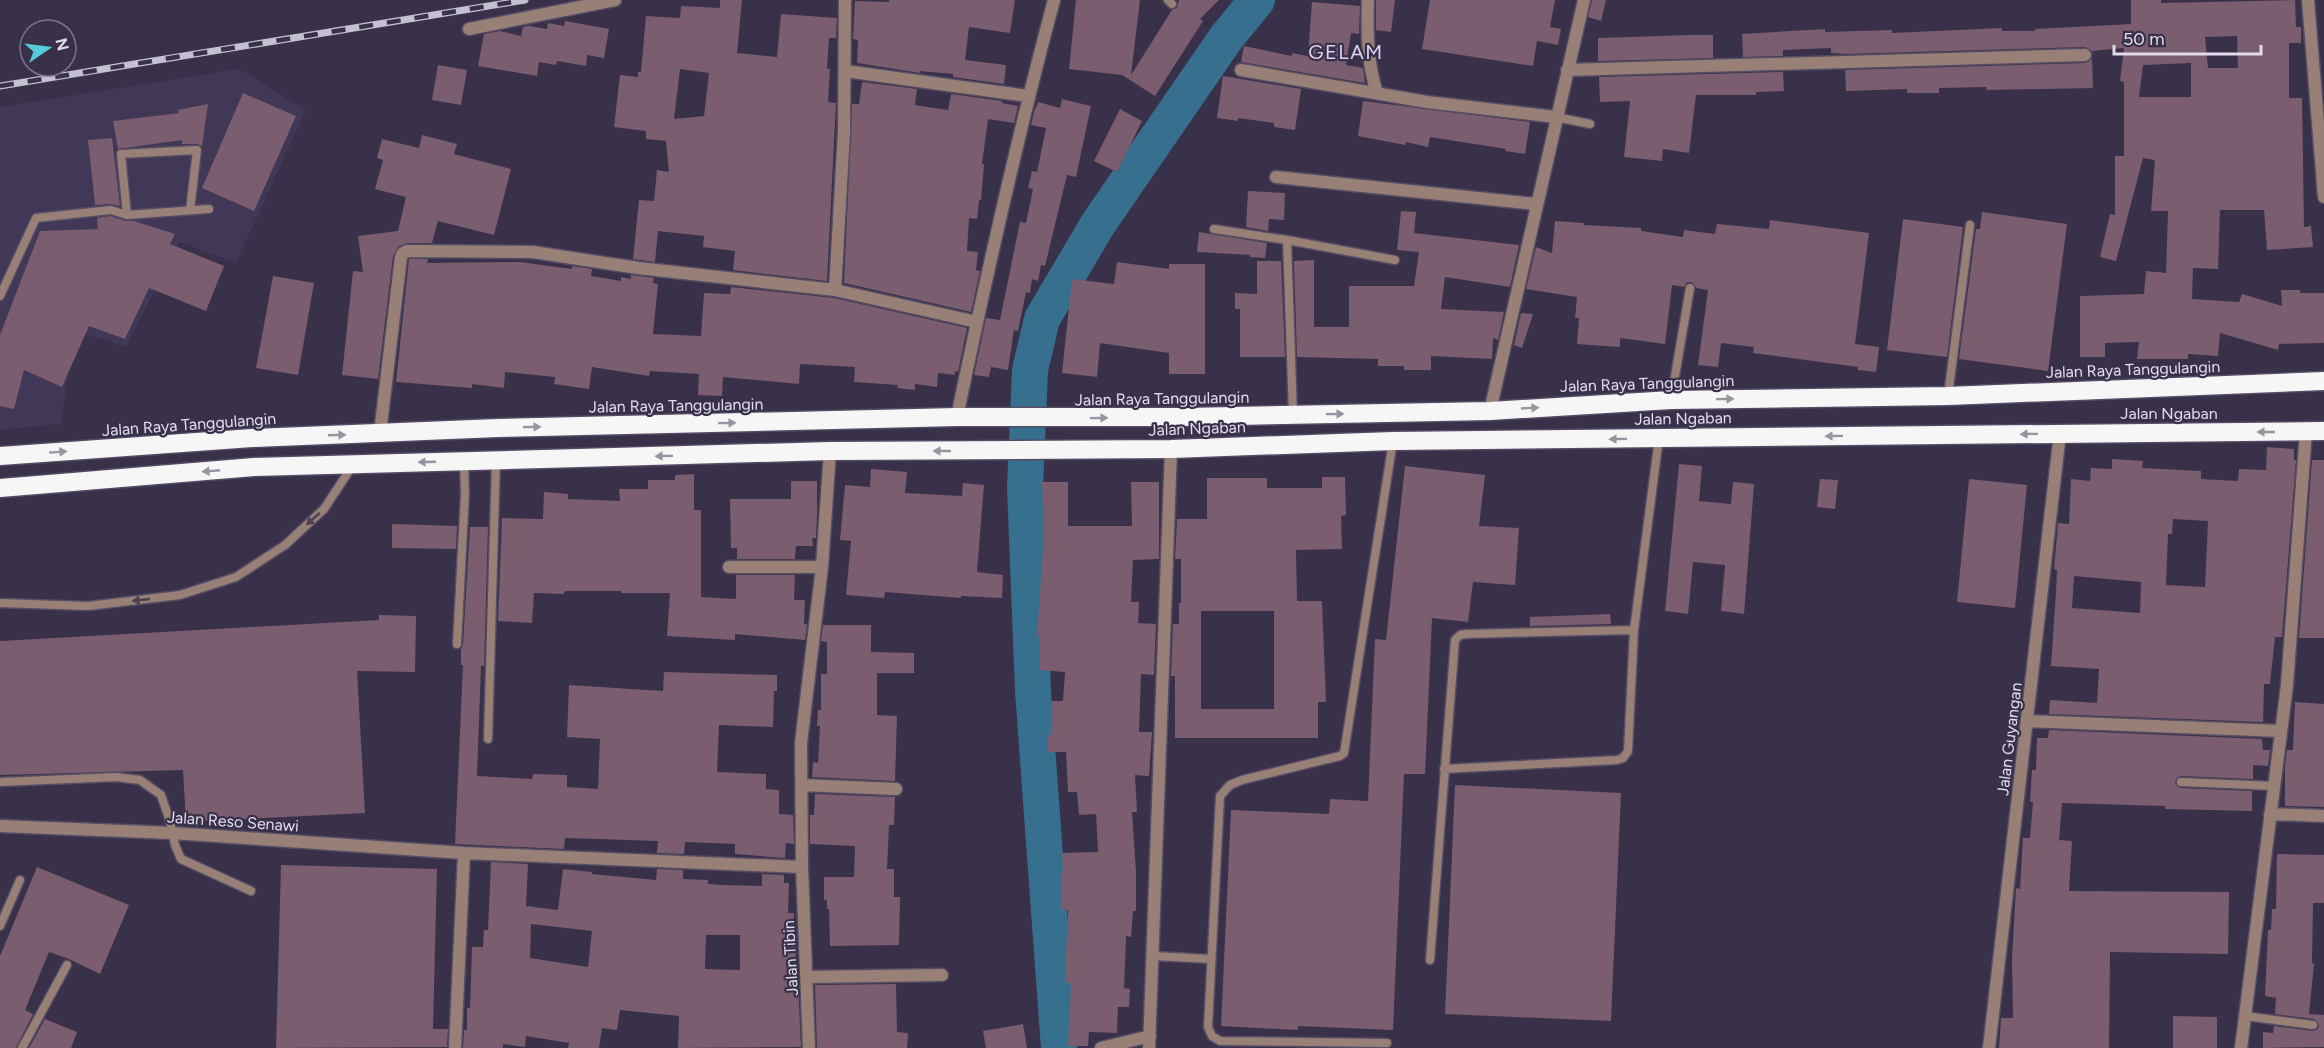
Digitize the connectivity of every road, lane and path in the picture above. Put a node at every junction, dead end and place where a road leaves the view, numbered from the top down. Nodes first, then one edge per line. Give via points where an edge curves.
1 (615, 0) edge
2 (845, 0) edge
3 (1054, 0) edge
4 (1368, 0) edge
5 (1584, 0) edge
6 (2308, 0) edge
7 (469, 30) dead end
8 (2085, 55) dead end
9 (1241, 70) dead end
10 (1567, 70) junction
11 (845, 71) junction
12 (1377, 93) junction
13 (1028, 96) junction
14 (1556, 117) junction
15 (1590, 124) dead end
16 (2321, 134) edge
17 (1276, 177) dead end
18 (2324, 197) edge
19 (1536, 204) junction
20 (209, 209) dead end
21 (190, 210) junction
22 (128, 215) junction
23 (1970, 225) dead end
24 (1214, 229) dead end
25 (1287, 240) junction
26 (1395, 260) dead end
27 (3, 281) edge
28 (1690, 288) dead end
29 (835, 290) junction
30 (0, 296) edge
31 (977, 322) junction
32 (2324, 381) edge
33 (1948, 396) junction
34 (1671, 400) junction
35 (1490, 411) junction
36 (1293, 416) junction
37 (957, 417) junction
38 (2315, 431) edge
39 (380, 433) junction
40 (2060, 433) junction
41 (299, 436) junction
42 (252, 438) junction
43 (1659, 438) junction
44 (1393, 441) junction
45 (1171, 449) junction
46 (830, 451) junction
47 (0, 456) edge
48 (496, 460) junction
49 (464, 461) junction
50 (353, 465) junction
51 (298, 466) junction
52 (254, 467) junction
53 (0, 488) edge
54 (729, 567) dead end
55 (822, 567) junction
56 (0, 603) edge
57 (1634, 630) junction
58 (457, 644) dead end
59 (2028, 721) junction
60 (2281, 731) junction
61 (488, 740) dead end
62 (1444, 769) junction
63 (0, 782) edge
64 (2181, 782) dead end
65 (801, 785) junction
66 (2274, 786) junction
67 (896, 789) dead end
68 (2270, 814) junction
69 (2324, 816) edge
70 (0, 826) edge
71 (172, 833) junction
72 (464, 853) junction
73 (802, 867) junction
74 (20, 880) dead end
75 (251, 891) dead end
76 (0, 926) edge
77 (1153, 956) junction
78 (1211, 958) junction
79 (1430, 960) dead end
80 (67, 965) dead end
81 (942, 975) dead end
82 (807, 977) junction
83 (2245, 1016) junction
84 (2313, 1026) dead end
85 (1149, 1042) edge
86 (1387, 1043) dead end
87 (22, 1048) edge
88 (455, 1048) edge
89 (809, 1048) edge
90 (1101, 1048) edge
91 (1989, 1048) edge
92 (2241, 1048) edge

1 - 7 street
2 - 11 street
3 - 13 street
4 - 12 street via 1368,46
5 - 10 street
6 - 16 street
8 - 10 street
9 - 12 street
10 - 14 street
11 - 13 street
11 - 29 street
12 - 14 street
13 - 31 street
14 - 15 lane
14 - 19 street
16 - 18 street
17 - 19 street
19 - 35 street
20 - 21 lane
21 - 22 lane
21 - 22 lane via 197,150 121,154
22 - 27 lane via 111,210 36,218
23 - 33 lane
24 - 25 lane
25 - 26 lane
25 - 36 lane
27 - 30 lane
28 - 34 lane
29 - 31 street
29 - 39 street via 533,252 407,251 401,257
31 - 37 street
32 - 33 highway, Jalan Raya Tanggulangin
34 -> 33 highway, Jalan Raya Tanggulangin
35 -> 34 highway, Jalan Raya Tanggulangin
36 -> 35 highway, Jalan Raya Tanggulangin
37 -> 36 highway, Jalan Raya Tanggulangin
39 -> 37 highway, Jalan Raya Tanggulangin
38 -> 40 highway, Jalan Ngaban
38 - 60 street
41 -> 39 highway, Jalan Raya Tanggulangin
40 -> 43 highway, Jalan Ngaban
40 - 59 street, Jalan Guyangan
41 - 42 highway, Jalan Raya Tanggulangin
41 - 51 highway via 291,453
47 -> 42 highway, Jalan Raya Tanggulangin
42 - 52 highway
43 -> 44 highway, Jalan Ngaban
43 - 57 lane
44 - 45 highway, Jalan Ngaban
44 - 78 lane via 1347,746 1340,756 1242,780 1230,785 1220,796
45 -> 46 highway, Jalan Ngaban
45 - 77 street
46 -> 48 highway
46 - 55 street, Jalan Tibin
48 - 49 highway
48 - 61 lane
49 -> 50 highway
49 - 58 lane
50 - 51 highway
50 -> 56 lane via 324,509 285,545 237,577 180,596 88,606
51 - 52 highway
52 -> 53 highway
54 - 55 street
55 - 65 street, Jalan Tibin via 801,743
57 - 62 lane via 1628,751 1623,758
57 - 62 lane via 1460,635 1455,640
59 - 60 street
59 - 91 street, Jalan Guyangan
60 - 66 street
62 - 79 lane
63 - 71 lane via 116,777 140,780 161,795
64 - 66 lane
65 - 67 street
65 - 73 street, Jalan Tibin
66 - 68 street
68 - 69 street
68 - 83 street
70 - 71 street, Jalan Reso Senawi
71 - 72 street, Jalan Reso Senawi
71 - 75 lane via 181,859
72 - 73 street, Jalan Reso Senawi
72 - 88 street
73 - 82 street, Jalan Tibin
74 - 76 lane
77 - 78 lane
77 - 85 street
78 - 86 lane via 1208,1027 1220,1041
80 - 87 lane
81 - 82 street
82 - 89 street, Jalan Tibin
83 - 84 lane
83 - 92 street
85 - 90 street

